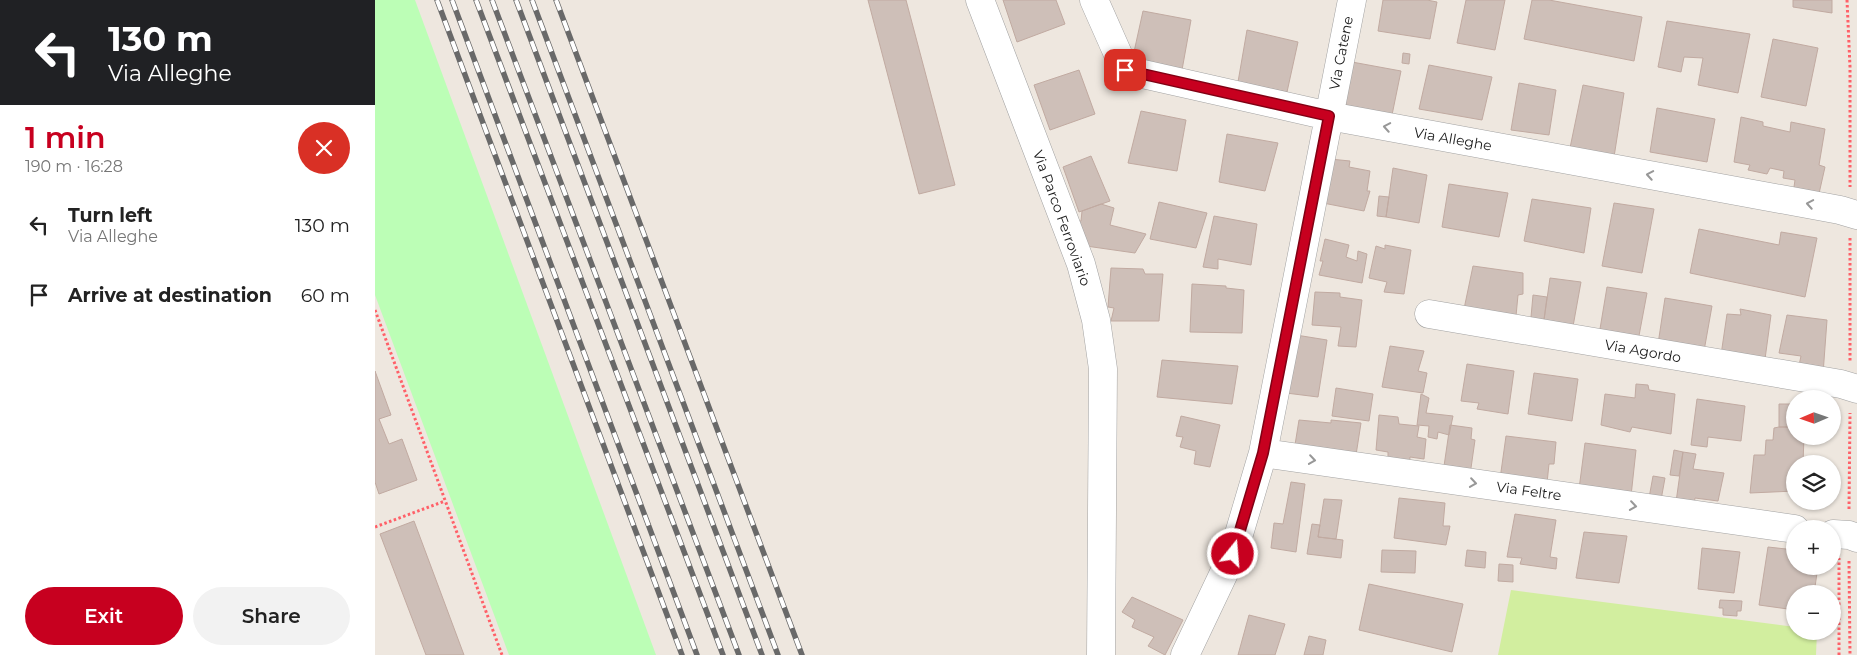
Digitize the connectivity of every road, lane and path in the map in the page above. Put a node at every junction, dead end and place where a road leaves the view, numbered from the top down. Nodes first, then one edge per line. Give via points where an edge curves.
1 (980, 0) edge
2 (1094, 0) edge
3 (1352, 0) edge
4 (1847, 0) edge
5 (1329, 116) junction
6 (1853, 214) edge
7 (375, 310) edge
8 (1429, 314) dead end
9 (1853, 388) edge
10 (1263, 453) junction
11 (445, 501) junction
12 (375, 527) edge
13 (1786, 528) edge
14 (1844, 536) edge
15 (502, 655) edge
16 (1101, 655) edge
17 (1185, 655) edge
18 (1839, 655) edge
19 (1850, 655) edge

1 - 16 street, Via Parco Ferroviario via 1081,264 1097,320 1103,369
2 - 5 street, Via Alleghe via 1125,70
3 - 5 street, Via Catene
4 - 6 path
6 -> 5 street, Via Alleghe
5 - 10 street, Via Catene
6 - 9 path
7 - 11 path
8 - 9 street, Via Agordo
9 - 14 path
10 -> 13 street, Via Feltre
10 - 17 street, Via Catene via 1233,554
11 - 12 path
11 - 15 path
14 - 18 path
14 - 19 path

